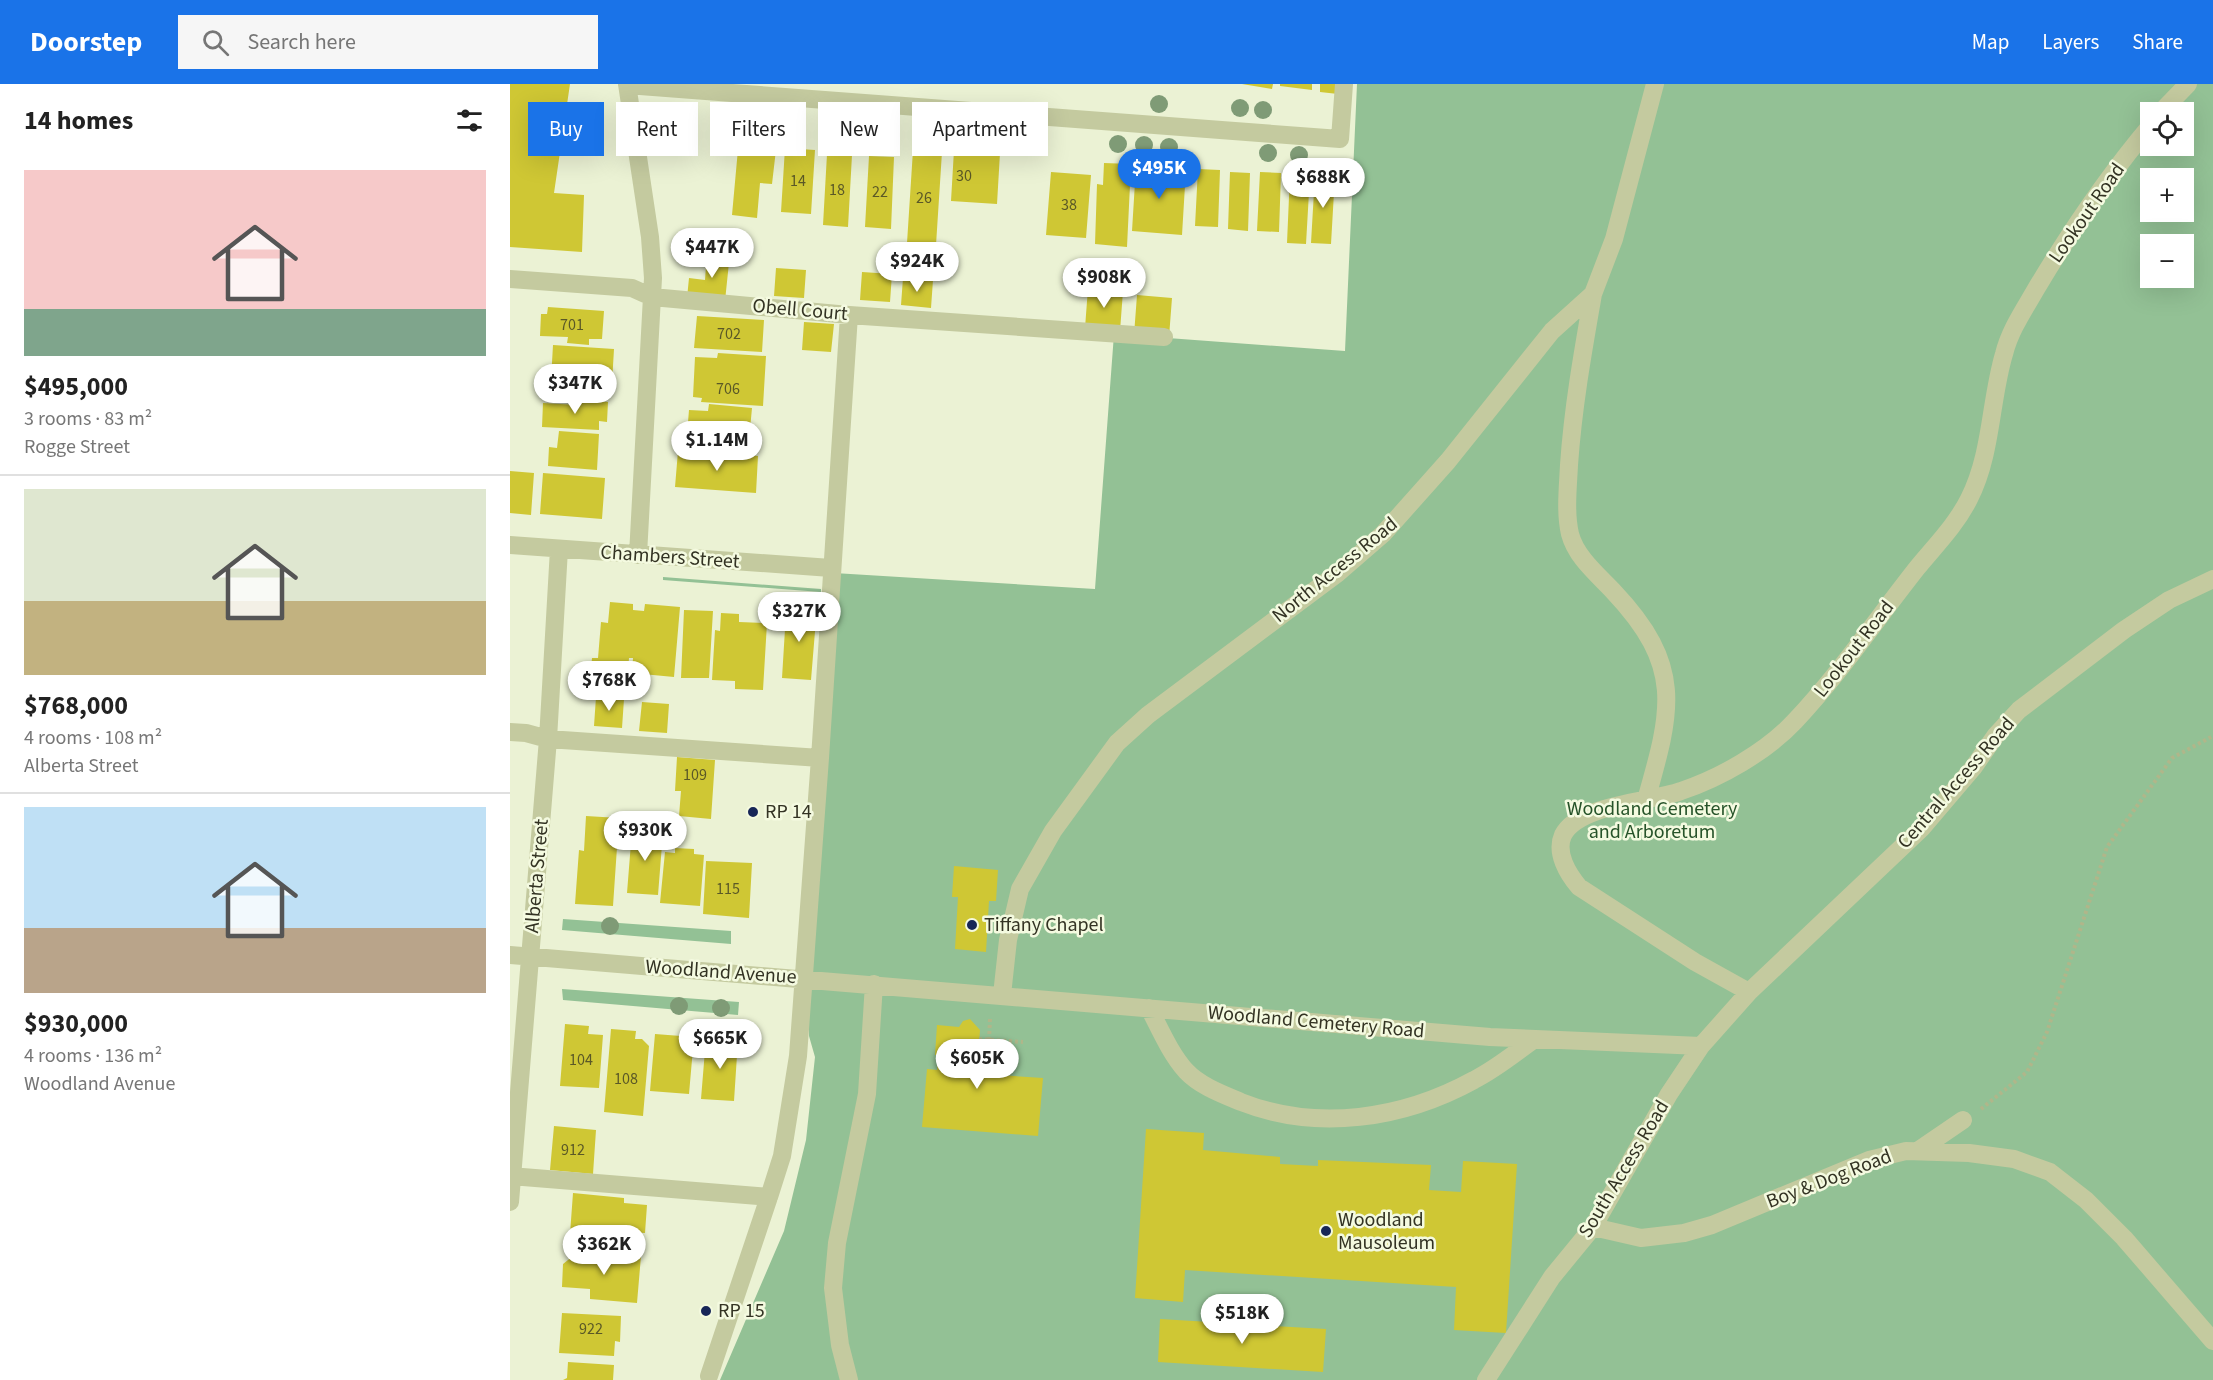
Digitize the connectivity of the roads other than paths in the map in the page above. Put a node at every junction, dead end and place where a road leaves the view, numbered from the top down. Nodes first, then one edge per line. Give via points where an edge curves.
1 (1344, 84) edge
2 (1655, 84) edge
3 (2188, 84) edge
4 (627, 85) edge
5 (2171, 102) edge
6 (2140, 140) edge
7 (510, 279) edge
8 (1593, 294) junction
9 (652, 297) junction
10 (849, 315) junction
11 (1164, 337) dead end
12 (510, 544) edge
13 (559, 549) junction
14 (638, 555) junction
15 (831, 568) junction
16 (2213, 579) edge
17 (510, 732) edge
18 (548, 739) junction
19 (820, 758) junction
20 (1646, 800) junction
21 (510, 955) edge
22 (531, 957) junction
23 (804, 978) junction
24 (874, 984) junction
25 (932, 989) joint
26 (1749, 992) junction
27 (1002, 995) junction
28 (1149, 1008) junction
29 (1534, 1039) junction
30 (1701, 1046) junction
31 (1963, 1120) road end
32 (1919, 1150) junction
33 (511, 1176) edge
34 (769, 1197) junction
35 (510, 1202) edge
36 (1593, 1227) junction
37 (2213, 1341) edge
38 (710, 1376) dead end
39 (849, 1380) edge
40 (1486, 1380) edge

1 - 4 street via 1340,139
2 - 8 street, North Access Road via 1614,239
3 - 5 street
4 - 9 street via 650,237
6 - 20 street, Lookout Road via 2069,236 2012,331 2003,354 1976,481 1969,500 1938,544 1842,669 1792,724 1754,754 1715,776 1682,791
7 - 9 street, Obell Court via 632,288
8 - 20 street via 1573,412 1569,524 1582,559 1642,625 1663,667 1667,691 1665,726
8 - 27 street, North Access Road via 1552,331 1448,462 1383,534 1117,743 1053,831 1020,889 1010,929
9 - 10 street, Obell Court
9 - 14 street
10 - 11 street, Obell Court
10 - 15 street
12 - 13 street, Chambers Street
13 - 14 street, Chambers Street
13 - 18 street, Alberta Street
14 - 15 street, Chambers Street
15 - 19 street
16 - 26 street, Central Access Road via 2169,600 2124,630 2019,710 1922,828
17 - 18 street
18 - 19 street
18 - 22 street, Alberta Street
19 - 23 street
20 - 26 street, Lookout Road via 1594,813 1572,824 1562,837 1566,871 1579,887
21 - 22 street, Woodland Avenue
22 - 23 street, Woodland Avenue
22 - 33 street, Alberta Street
23 - 24 street, Woodland Avenue
23 - 34 street via 794,1088 782,1156
24 - 25 street, Woodland Avenue
24 - 39 street via 867,1094 837,1243 833,1288
25 - 27 street, Woodland Cemetery Road
26 - 30 street, Central Access Road
27 - 28 street, Woodland Cemetery Road
28 - 29 street, Woodland Cemetery Road
28 - 29 street via 1178,1060 1199,1082 1252,1106 1306,1119 1372,1116 1430,1099 1476,1079
29 - 30 street, Woodland Cemetery Road
30 - 36 street, South Access Road
31 - 32 street
32 - 36 street, Boy & Dog Road via 1869,1160 1712,1225 1677,1235 1635,1237
32 - 37 street, Boy & Dog Road via 2014,1159 2057,1177 2107,1220
33 - 34 street
33 - 35 street, Alberta Street
34 - 38 street
36 - 40 street, South Access Road via 1552,1277

